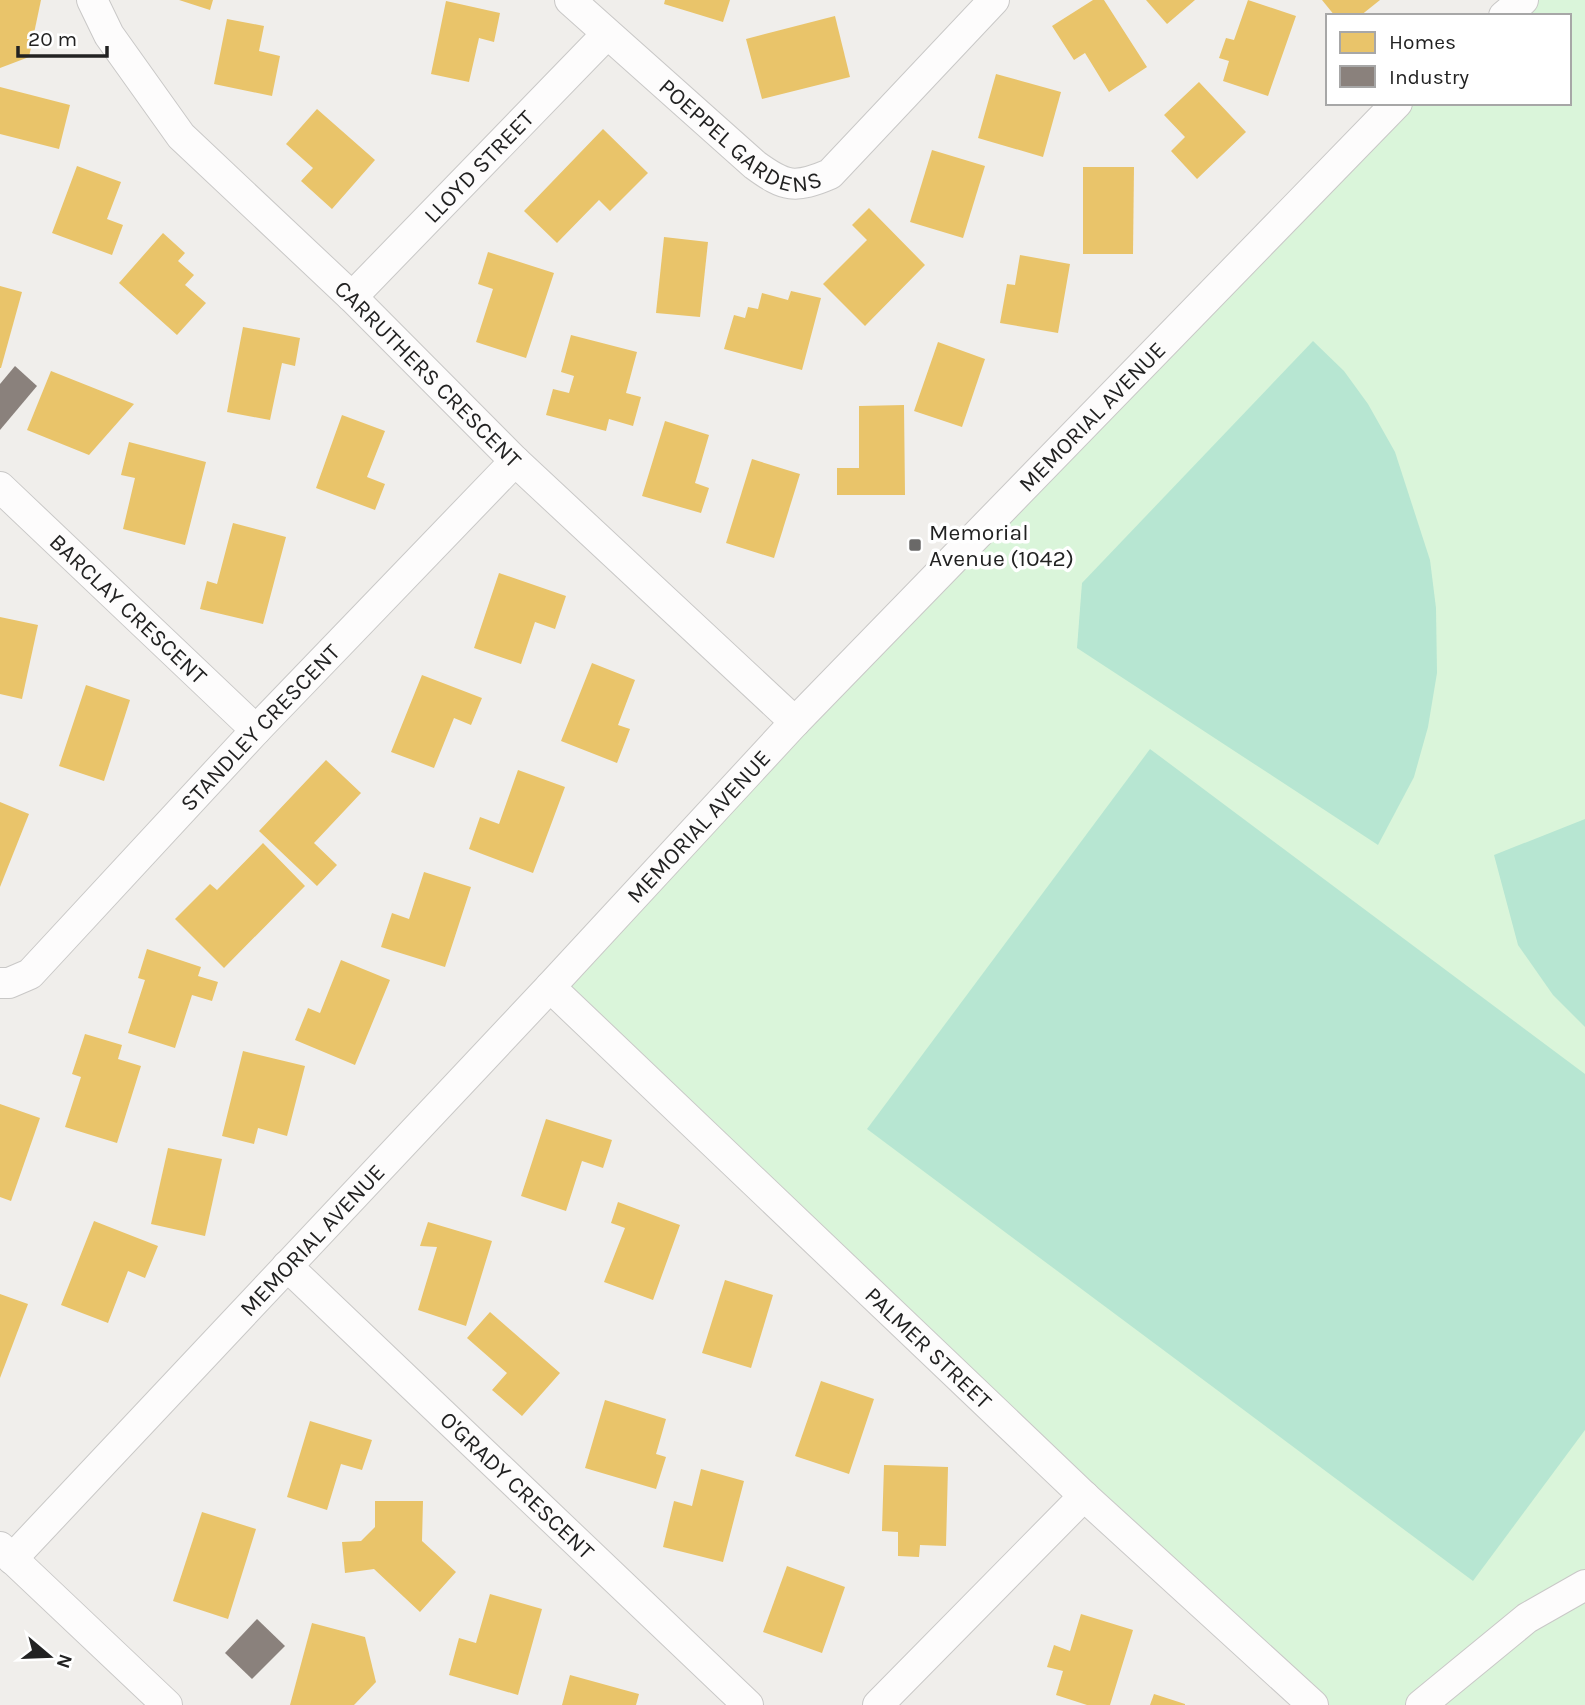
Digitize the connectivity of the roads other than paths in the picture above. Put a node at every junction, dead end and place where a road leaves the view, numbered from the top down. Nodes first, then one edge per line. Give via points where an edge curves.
1 (92, 0) edge
2 (570, 0) edge
3 (994, 0) edge
4 (1523, 0) edge
5 (1506, 14) edge
6 (606, 35) junction
7 (1395, 105) edge
8 (352, 297) junction
9 (515, 461) junction
10 (0, 486) edge
11 (795, 722) junction
12 (256, 730) junction
13 (0, 983) edge
14 (550, 987) junction
15 (287, 1266) junction
16 (1084, 1496) junction
17 (6, 1553) edge
18 (1585, 1585) edge
19 (167, 1705) edge
20 (748, 1705) edge
21 (878, 1705) edge
22 (1313, 1705) edge
23 (1421, 1705) edge

1 - 8 street, CARRUTHERS CRESCENT via 109,35 181,136
2 - 6 street, POEPPEL GARDENS
3 - 6 street, POEPPEL GARDENS via 830,174 793,185 774,180 755,165
4 - 5 street
6 - 8 street, LLOYD STREET
7 - 11 street, MEMORIAL AVENUE
8 - 9 street, CARRUTHERS CRESCENT
9 - 11 street, CARRUTHERS CRESCENT
9 - 12 street, STANDLEY CRESCENT
10 - 12 street, BARCLAY CRESCENT
11 - 14 street, MEMORIAL AVENUE
12 - 13 street, STANDLEY CRESCENT via 30,974 9,984
14 - 15 street, MEMORIAL AVENUE
14 - 16 street, PALMER STREET
15 - 17 street, MEMORIAL AVENUE
15 - 20 street, O'GRADY CRESCENT
16 - 21 street
16 - 22 street, PALMER STREET
17 - 19 street
18 - 23 street via 1527,1619

